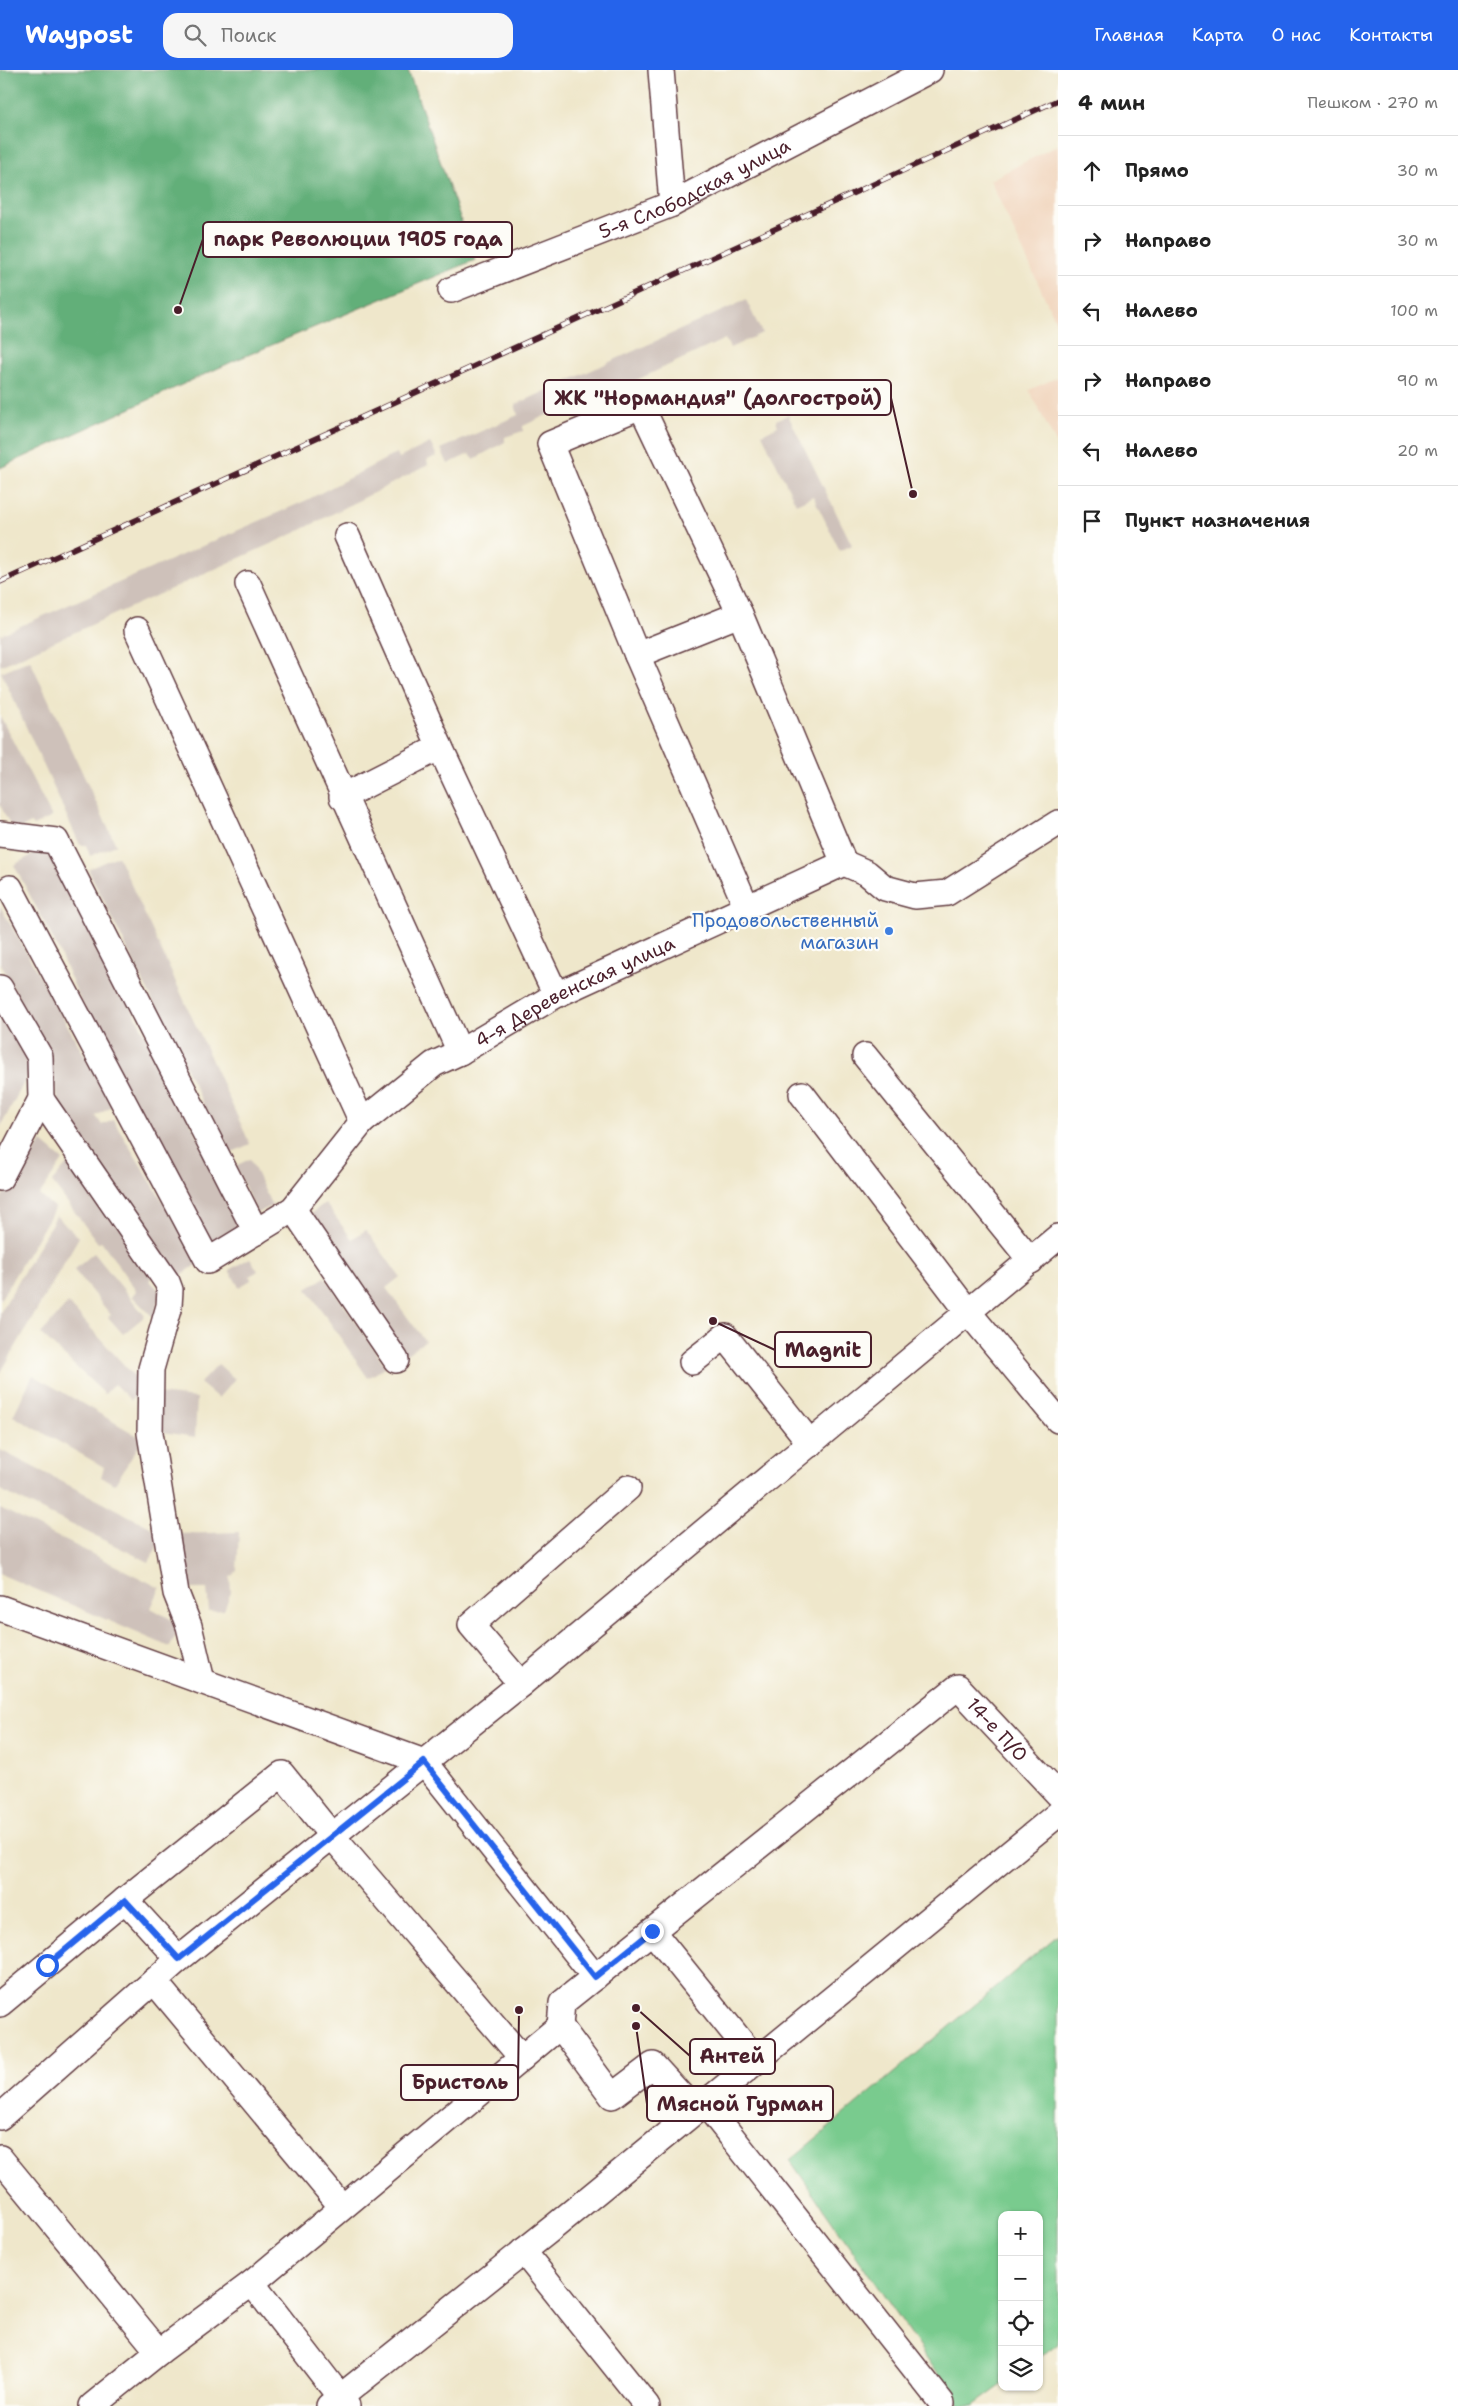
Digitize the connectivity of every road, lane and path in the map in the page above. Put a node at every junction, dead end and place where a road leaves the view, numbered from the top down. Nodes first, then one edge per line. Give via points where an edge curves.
1 (661, 70) edge
2 (930, 70) edge
3 (672, 204) junction
4 (451, 290) dead end
5 (347, 536) dead end
6 (248, 584) dead end
7 (740, 614) junction
8 (137, 630) dead end
9 (637, 655) junction
10 (440, 747) junction
11 (342, 797) junction
12 (1058, 823) edge
13 (0, 834) edge
14 (844, 863) junction
15 (10, 888) dead end
16 (747, 908) junction
17 (0, 988) edge
18 (556, 995) junction
19 (460, 1052) junction
20 (865, 1056) dead end
21 (802, 1094) dead end
22 (41, 1099) junction
23 (362, 1122) junction
24 (0, 1178) edge
25 (293, 1209) junction
26 (256, 1232) junction
27 (1058, 1237) edge
28 (1031, 1261) junction
29 (969, 1313) junction
30 (396, 1360) dead end
31 (692, 1362) dead end
32 (1058, 1420) edge
33 (811, 1444) junction
34 (628, 1488) dead end
35 (0, 1608) edge
36 (202, 1681) junction
37 (521, 1684) junction
38 (424, 1762) junction
39 (1058, 1794) edge
40 (1058, 1814) edge
41 (332, 1836) junction
42 (125, 1900) junction
43 (652, 1931) junction
44 (179, 1959) junction
45 (595, 1977) junction
46 (154, 1981) junction
47 (0, 2004) edge
48 (560, 2026) junction
49 (522, 2058) junction
50 (756, 2060) junction
51 (700, 2107) junction
52 (0, 2117) edge
53 (0, 2158) edge
54 (342, 2207) junction
55 (523, 2251) junction
56 (252, 2282) junction
57 (159, 2352) junction
58 (338, 2403) edge
59 (942, 2403) dead end
60 (92, 2406) edge
61 (647, 2406) edge

1 - 3 street
2 - 3 street, 5-я Слободская улица
3 - 4 street, 5-я Слободская улица
5 - 10 street
6 - 11 street
7 - 9 street
7 - 9 street via 641,406 550,444
7 - 14 street
8 - 23 street
9 - 16 street
10 - 11 street
10 - 18 street
11 - 19 street
12 - 14 street via 947,893 915,896 885,888 867,873
13 - 26 street via 56,841
14 - 16 street, 4-я Деревенская улица
15 - 26 street, 4-я Деревенская улица via 208,1261
16 - 18 street, 4-я Деревенская улица
17 - 22 street via 40,1057
18 - 19 street, 4-я Деревенская улица
19 - 23 street, 4-я Деревенская улица via 434,1064
20 - 28 street
21 - 29 street
22 - 24 street
22 - 36 street via 170,1290 169,1306 151,1369 150,1433 176,1593 189,1626
23 - 25 street, 4-я Деревенская улица
25 - 26 street, 4-я Деревенская улица
25 - 30 street
27 - 28 street
28 - 29 street
29 - 32 street
29 - 33 street
31 - 33 street via 725,1336
33 - 37 street
34 - 37 street via 471,1625
35 - 36 street
36 - 38 street
37 - 38 street
38 - 41 street
38 - 45 street
39 - 43 street, 14-е П/О via 958,1687
40 - 50 street
41 - 42 street via 282,1774
41 - 44 street
41 - 49 street
42 - 44 street
42 - 47 street
43 - 45 street
43 - 50 street
44 - 46 street
45 - 48 street via 562,2003
46 - 52 street
46 - 54 street
48 - 49 street
48 - 51 street via 612,2096 653,2065
49 - 54 street
50 - 51 street
51 - 55 street
51 - 59 street
53 - 57 street
54 - 56 street
55 - 58 street
55 - 61 street
56 - 57 street
56 - 58 street
57 - 60 street

